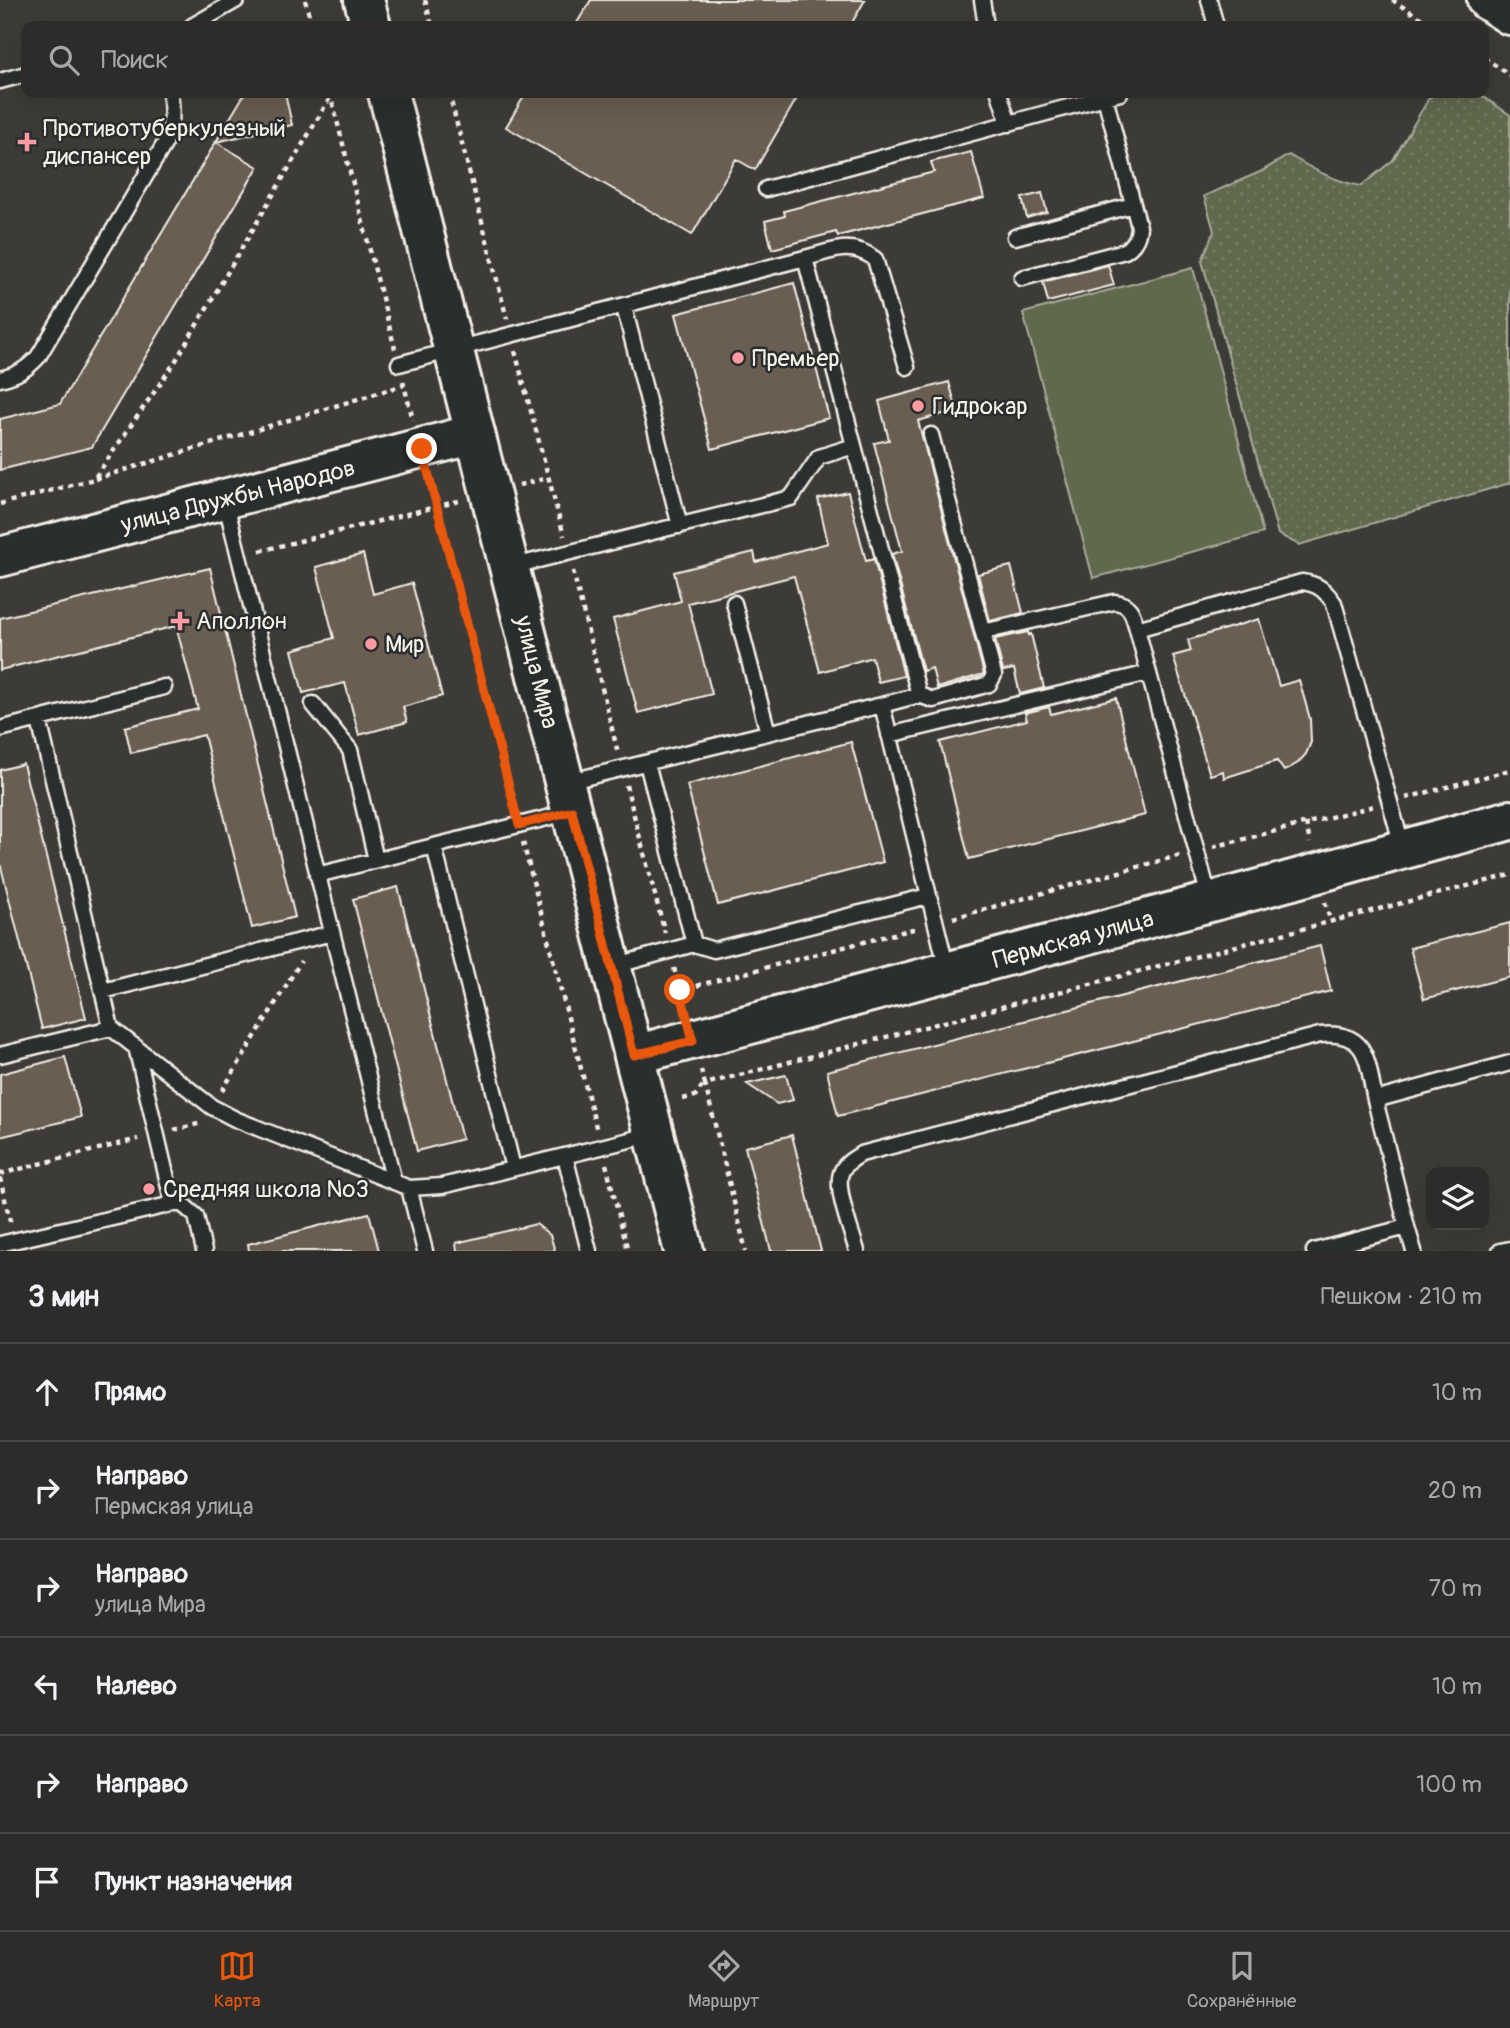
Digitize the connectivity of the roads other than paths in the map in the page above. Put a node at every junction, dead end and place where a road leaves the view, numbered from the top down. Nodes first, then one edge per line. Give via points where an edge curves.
1 (237, 0) edge
2 (364, 0) edge
3 (982, 0) edge
4 (1209, 0) edge
5 (1487, 0) edge
6 (1510, 15) edge
7 (201, 21) edge
8 (370, 21) edge
9 (985, 21) edge
10 (1215, 21) edge
11 (21, 75) edge
12 (0, 81) edge
13 (171, 98) edge
14 (389, 98) edge
15 (1001, 98) edge
16 (1101, 98) edge
17 (1105, 98) edge
18 (1009, 124) junction
19 (766, 189) dead end
20 (1133, 205) junction
21 (1015, 237) dead end
22 (805, 258) junction
23 (1022, 278) dead end
24 (624, 307) junction
25 (454, 350) junction
26 (399, 364) road end
27 (907, 367) dead end
28 (0, 379) edge
29 (475, 434) junction
30 (931, 435) dead end
31 (854, 446) junction
32 (225, 500) junction
33 (680, 526) junction
34 (0, 557) edge
35 (510, 567) junction
36 (734, 603) dead end
37 (1138, 629) junction
38 (983, 632) junction
39 (1149, 673) junction
40 (164, 687) dead end
41 (919, 695) junction
42 (313, 704) dead end
43 (882, 705) junction
44 (39, 720) junction
45 (0, 729) edge
46 (768, 733) junction
47 (889, 735) junction
48 (647, 763) junction
49 (568, 797) junction
50 (1510, 820) edge
51 (434, 846) junction
52 (1403, 851) junction
53 (376, 860) junction
54 (317, 875) junction
55 (929, 896) junction
56 (1210, 902) junction
57 (332, 933) junction
58 (694, 944) junction
59 (612, 967) junction
60 (948, 973) junction
61 (103, 991) junction
62 (111, 1028) junction
63 (136, 1047) junction
64 (0, 1055) edge
65 (634, 1055) junction
66 (1510, 1063) edge
67 (1376, 1100) junction
68 (654, 1134) junction
69 (565, 1156) junction
70 (513, 1168) junction
71 (394, 1182) junction
72 (409, 1188) junction
73 (173, 1204) junction
74 (1406, 1227) junction
75 (7, 1242) edge
76 (1510, 1249) edge
77 (204, 1251) edge
78 (425, 1251) edge
79 (589, 1251) edge
80 (684, 1251) edge
81 (857, 1251) edge
82 (1314, 1251) edge
83 (1414, 1251) edge
84 (1500, 1251) edge

1 - 7 lane
2 - 8 street
3 - 9 lane
4 - 10 lane
5 - 6 street
11 - 12 lane
13 - 28 lane via 172,125 165,144 38,357 22,372
14 - 25 street, улица Мира
15 - 18 lane
16 - 18 lane
17 - 20 lane
18 - 19 lane
20 - 21 lane
20 - 23 lane via 1138,237 1125,251
22 - 24 lane
22 - 27 lane via 850,247 875,259
22 - 31 lane
24 - 25 lane
24 - 33 lane
25 - 26 lane
25 - 29 street, улица Мира
29 - 32 street, улица Дружбы Народов
29 - 35 street, улица Мира
30 - 38 lane
31 - 33 lane via 819,457 791,498
31 - 41 lane
32 - 34 street, улица Дружбы Народов
32 - 54 lane
33 - 35 lane
35 - 49 street, улица Мира
36 - 46 lane
37 - 38 lane via 1129,607 1114,602
37 - 39 lane
37 - 52 lane via 1302,582 1326,591 1334,603
38 - 41 lane via 994,675 989,684 933,700
39 - 47 lane
39 - 56 lane
40 - 44 lane
41 - 43 lane
42 - 53 lane via 350,750
43 - 46 lane
43 - 47 lane
44 - 45 lane
44 - 61 lane
46 - 48 lane
47 - 55 lane
48 - 49 lane
48 - 58 lane
49 - 51 lane via 519,825
49 - 59 street, улица Мира
50 - 52 street, Пермская улица
51 - 53 lane
51 - 70 lane
52 - 56 street, Пермская улица
53 - 54 lane
54 - 57 lane
55 - 58 lane via 714,950
55 - 60 lane
56 - 60 street, Пермская улица
57 - 61 lane
57 - 71 lane
58 - 59 lane
59 - 65 street, улица Мира
60 - 65 street, Пермская улица
61 - 62 lane
62 - 63 lane
62 - 64 lane
63 - 71 lane via 212,1107
63 - 73 lane
65 - 68 street, улица Мира
66 - 67 lane
67 - 74 lane
67 - 81 lane via 1364,1054 1355,1040 1339,1033 861,1154 848,1163 840,1186
68 - 69 lane
68 - 80 street, улица Мира
69 - 70 lane
69 - 79 lane
70 - 72 lane via 442,1186
71 - 72 lane
72 - 78 lane
73 - 75 lane
73 - 77 lane via 182,1204 196,1216
74 - 82 lane
74 - 83 lane
76 - 84 lane

